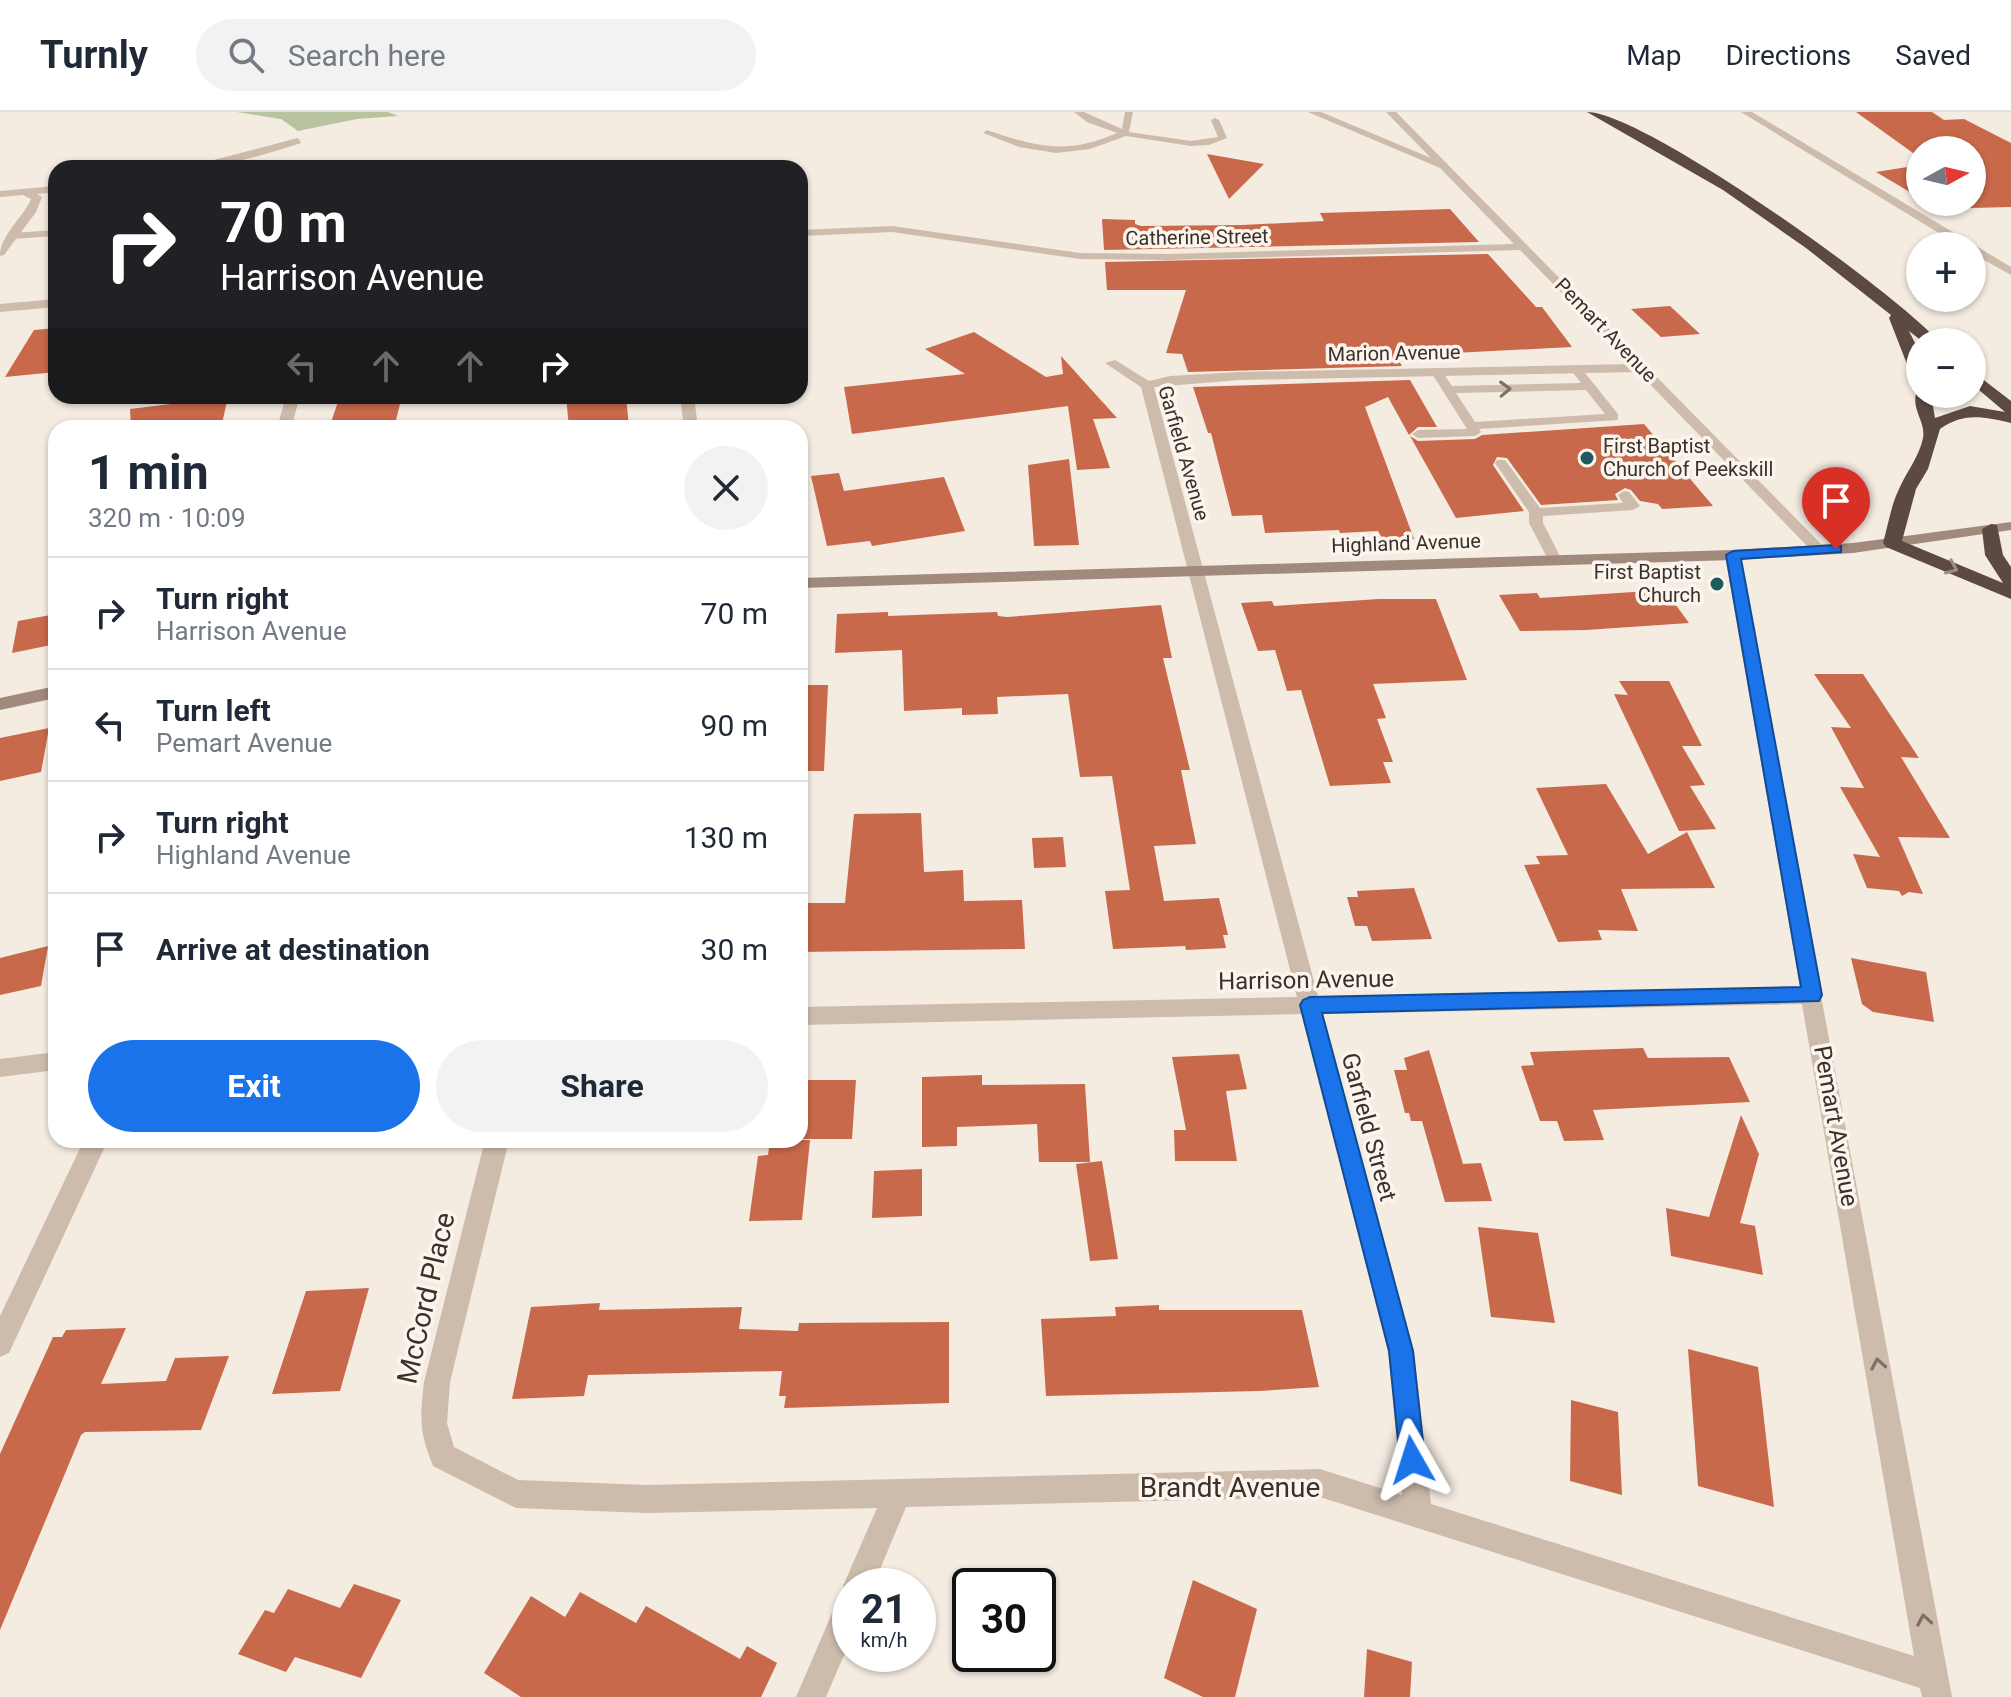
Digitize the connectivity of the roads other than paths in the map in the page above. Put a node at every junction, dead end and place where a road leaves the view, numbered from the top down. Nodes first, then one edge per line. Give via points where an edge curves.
1 (1078, 112) edge
2 (1129, 112) edge
3 (1313, 112) edge
4 (1391, 112) edge
5 (1592, 112) edge
6 (1746, 112) edge
7 (1215, 120) dead end
8 (987, 133) dead end
9 (1125, 133) junction
10 (298, 141) dead end
11 (226, 160) edge
12 (1452, 173) junction
13 (48, 190) edge
14 (0, 194) edge
15 (27, 194) junction
16 (1945, 232) edge
17 (808, 233) edge
18 (48, 234) edge
19 (12, 236) junction
20 (1525, 247) junction
21 (0, 253) edge
22 (1986, 257) edge
23 (2011, 272) edge
24 (48, 304) edge
25 (0, 308) edge
26 (1891, 309) junction
27 (1915, 328) edge
28 (1906, 339) edge
29 (1111, 363) dead end
30 (1643, 368) junction
31 (1577, 370) junction
32 (1437, 372) junction
33 (1147, 385) junction
34 (1589, 386) junction
35 (1986, 388) edge
36 (1448, 390) junction
37 (1924, 408) edge
38 (2011, 409) edge
39 (2011, 418) edge
40 (1471, 426) junction
41 (1932, 427) junction
42 (1418, 434) dead end
43 (1501, 463) dead end
44 (1624, 495) dead end
45 (1536, 512) junction
46 (2011, 526) edge
47 (1991, 529) junction
48 (1892, 543) junction
49 (1820, 551) junction
50 (1733, 555) junction
51 (1555, 560) junction
52 (1196, 571) junction
53 (2011, 581) edge
54 (808, 583) edge
55 (2011, 593) edge
56 (48, 694) edge
57 (0, 704) edge
58 (1812, 995) junction
59 (1310, 1005) junction
60 (808, 1016) edge
61 (48, 1062) edge
62 (0, 1068) edge
63 (92, 1148) edge
64 (495, 1148) edge
65 (0, 1344) edge
66 (499, 1486) joint
67 (898, 1492) junction
68 (1418, 1514) junction
69 (866, 1568) edge
70 (832, 1647) edge
71 (1936, 1687) edge
72 (811, 1697) edge

1 - 9 lane
2 - 9 lane
3 - 12 street
4 - 12 street, Pemart Avenue
5 - 26 highway via 1736,190
6 - 16 street
7 - 9 lane via 1223,138 1215,143
8 - 9 lane via 1025,148 1054,152 1093,147
10 - 11 street
12 - 20 street, Pemart Avenue
13 - 15 street
14 - 15 street
15 - 19 street via 37,197
17 - 20 street, Catherine Street via 921,231 1080,256
18 - 19 lane
19 - 21 street
20 - 30 street, Pemart Avenue
22 - 23 street
24 - 25 street
26 - 27 highway
26 - 28 highway
29 - 33 street, Garfield Avenue
30 - 31 street, Marion Avenue
30 - 49 street, Pemart Avenue
31 - 32 street, Marion Avenue
31 - 34 lane
32 - 33 street, Marion Avenue via 1240,376
32 - 36 lane
33 - 52 street, Garfield Avenue
36 -> 34 lane
34 - 40 lane via 1614,417
35 - 38 highway
36 - 40 lane
37 - 41 highway
39 - 41 highway via 1961,411
40 - 42 lane via 1475,432
41 - 48 highway
43 - 45 lane
44 - 45 lane via 1633,506
45 - 51 lane via 1536,523
46 - 47 street, Highland Avenue
47 - 48 street, Highland Avenue
47 - 53 highway via 1994,555
48 - 49 street, Highland Avenue
48 -> 55 highway
49 - 50 street, Highland Avenue
50 - 51 street, Highland Avenue
50 - 58 street, Pemart Avenue
51 - 52 street, Highland Avenue
52 - 54 street, Highland Avenue
52 - 59 street, Garfield Street
56 - 57 street
58 - 59 street, Harrison Avenue
71 -> 58 street, Pemart Avenue
59 - 60 street, Harrison Avenue
59 - 68 street, Garfield Street via 1401,1351
61 - 62 street
63 - 65 street
64 - 66 street, McCord Place via 437,1382 433,1423 443,1456
66 - 67 street, Brandt Avenue via 516,1494 647,1499
67 - 68 street, Brandt Avenue via 1320,1483
67 - 69 street
68 - 71 street, Brandt Avenue
70 - 72 street

